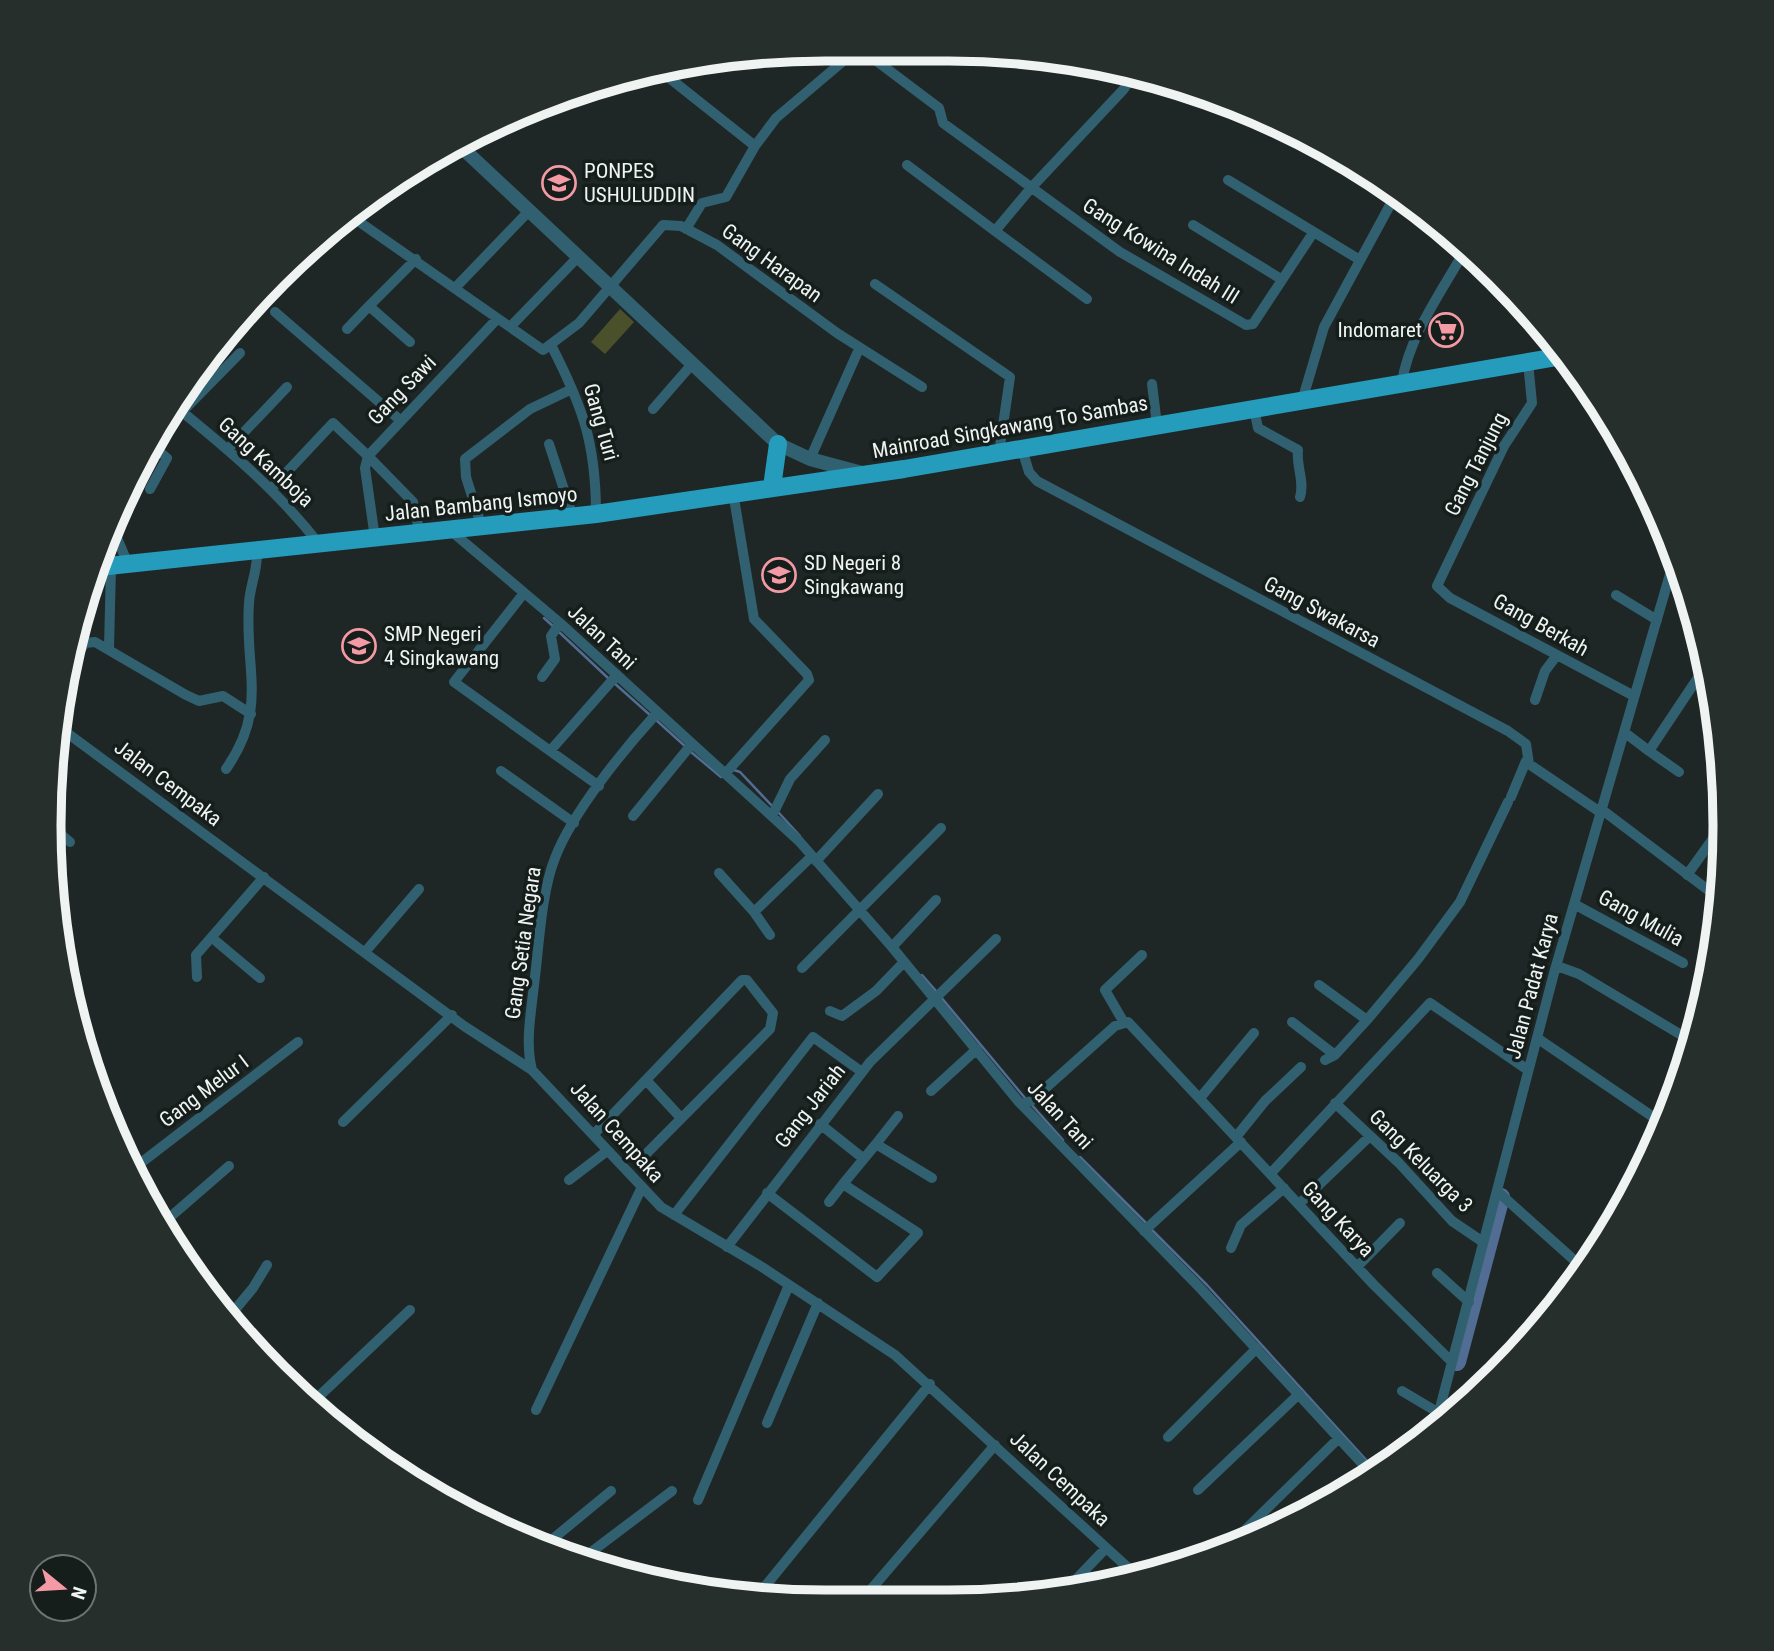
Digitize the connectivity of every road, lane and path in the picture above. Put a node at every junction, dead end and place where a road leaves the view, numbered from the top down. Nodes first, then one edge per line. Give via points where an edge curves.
1 (848, 61) edge
2 (877, 61) edge
3 (669, 78) edge
4 (1128, 83) edge
5 (755, 146) junction
6 (466, 151) edge
7 (907, 165) dead end
8 (1228, 180) dead end
9 (1031, 188) junction
10 (1391, 203) edge
11 (529, 211) junction
12 (358, 221) edge
13 (1193, 225) dead end
14 (687, 229) junction
15 (995, 231) junction
16 (1312, 233) junction
17 (578, 257) junction
18 (416, 259) junction
19 (1460, 259) edge
20 (1360, 260) junction
21 (1281, 279) junction
22 (875, 284) dead end
23 (610, 286) junction
24 (455, 288) junction
25 (1087, 299) dead end
26 (369, 306) junction
27 (275, 312) dead end
28 (497, 319) junction
29 (513, 324) dead end
30 (348, 329) dead end
31 (410, 342) dead end
32 (551, 345) junction
33 (859, 349) junction
34 (240, 353) dead end
35 (1553, 358) edge
36 (1528, 362) junction
37 (693, 363) junction
38 (1402, 382) junction
39 (1152, 384) dead end
40 (287, 387) dead end
41 (922, 387) dead end
42 (572, 389) junction
43 (194, 395) edge
44 (1302, 401) junction
45 (653, 409) dead end
46 (183, 412) edge
47 (1255, 417) junction
48 (400, 420) junction
49 (1157, 425) junction
50 (549, 444) dead end
51 (778, 444) junction
52 (228, 449) junction
53 (159, 452) edge
54 (999, 453) junction
55 (1024, 455) junction
56 (368, 456) junction
57 (810, 459) junction
58 (866, 474) junction
59 (772, 487) junction
60 (150, 489) dead end
61 (271, 489) junction
62 (733, 492) junction
63 (1300, 497) dead end
64 (596, 514) junction
65 (573, 517) junction
66 (482, 528) junction
67 (420, 534) junction
68 (455, 535) junction
69 (375, 538) junction
70 (319, 544) junction
71 (113, 549) edge
72 (257, 557) junction
73 (112, 571) edge
74 (1670, 575) edge
75 (1438, 582) joint
76 (524, 593) junction
77 (1616, 595) dead end
78 (1657, 620) junction
79 (556, 627) junction
80 (108, 648) junction
81 (82, 649) edge
82 (1557, 654) junction
83 (542, 677) dead end
84 (1698, 677) edge
85 (612, 680) junction
86 (1634, 696) junction
87 (1535, 700) dead end
88 (251, 714) junction
89 (653, 718) junction
90 (67, 733) edge
91 (1626, 734) junction
92 (825, 740) dead end
93 (691, 745) junction
94 (551, 751) junction
95 (1649, 751) junction
96 (1526, 761) junction
97 (226, 769) dead end
98 (501, 771) dead end
99 (729, 772) junction
100 (1679, 772) dead end
101 (599, 786) junction
102 (878, 794) dead end
103 (1604, 812) junction
104 (633, 816) dead end
105 (772, 816) junction
106 (574, 823) junction
107 (941, 828) dead end
108 (61, 835) edge
109 (1712, 839) edge
110 (70, 842) dead end
111 (814, 858) junction
112 (719, 873) dead end
113 (1687, 875) junction
114 (264, 877) junction
115 (419, 889) dead end
116 (1709, 891) edge
117 (936, 900) dead end
118 (1577, 905) junction
119 (863, 908) junction
120 (754, 912) junction
121 (770, 935) dead end
122 (996, 939) dead end
123 (217, 942) dead end
124 (894, 945) junction
125 (368, 948) junction
126 (1142, 955) dead end
127 (904, 962) junction
128 (1683, 963) dead end
129 (1561, 967) junction
130 (802, 968) dead end
131 (197, 977) dead end
132 (260, 978) dead end
133 (1320, 985) dead end
134 (936, 995) junction
135 (830, 1011) dead end
136 (452, 1015) junction
137 (1367, 1020) junction
138 (1123, 1021) junction
139 (1292, 1022) dead end
140 (1254, 1033) dead end
141 (1683, 1036) edge
142 (1541, 1041) junction
143 (298, 1042) dead end
144 (977, 1049) junction
145 (1301, 1067) dead end
146 (533, 1070) junction
147 (1528, 1070) junction
148 (862, 1072) junction
149 (646, 1080) junction
150 (930, 1091) dead end
151 (1200, 1098) junction
152 (1026, 1103) junction
153 (1335, 1103) junction
154 (898, 1116) dead end
155 (681, 1118) junction
156 (1655, 1118) edge
157 (343, 1122) dead end
158 (820, 1124) junction
159 (594, 1134) junction
160 (1370, 1136) junction
161 (1238, 1140) junction
162 (876, 1144) junction
163 (607, 1151) junction
164 (646, 1154) dead end
165 (864, 1159) junction
166 (140, 1164) edge
167 (229, 1166) dead end
168 (1272, 1173) junction
169 (932, 1178) dead end
170 (569, 1180) dead end
171 (843, 1184) junction
172 (1284, 1188) junction
173 (641, 1189) junction
174 (1497, 1191) junction
175 (766, 1193) junction
176 (829, 1202) dead end
177 (1299, 1204) junction
178 (674, 1215) junction
179 (170, 1217) edge
180 (1400, 1223) dead end
181 (1149, 1227) junction
182 (1483, 1242) junction
183 (727, 1247) junction
184 (1231, 1248) dead end
185 (1576, 1262) edge
186 (267, 1265) dead end
187 (1357, 1267) junction
188 (1437, 1273) dead end
189 (789, 1285) junction
190 (1469, 1302) junction
191 (818, 1303) junction
192 (235, 1310) edge
193 (410, 1310) dead end
194 (1257, 1348) junction
195 (1452, 1362) junction
196 (930, 1384) junction
197 (1402, 1391) dead end
198 (1299, 1394) junction
199 (318, 1397) edge
200 (536, 1410) dead end
201 (1440, 1410) edge
202 (1438, 1412) edge
203 (768, 1423) dead end
204 (1168, 1437) dead end
205 (1339, 1438) junction
206 (995, 1445) junction
207 (1365, 1466) edge
208 (1198, 1490) dead end
209 (611, 1491) dead end
210 (672, 1491) dead end
211 (698, 1500) dead end
212 (1253, 1526) edge
213 (553, 1539) edge
214 (1106, 1548) junction
215 (591, 1552) edge
216 (1128, 1568) edge
217 (1078, 1578) edge
218 (765, 1587) edge
219 (870, 1590) edge

1 - 5 street via 776,118
2 - 9 street via 939,108 943,123
3 - 5 street
4 - 9 street
5 - 14 street via 726,197 702,203
6 - 11 street, Mainroad Singkawang To Sambas
7 - 15 street
8 - 16 street
9 - 15 street
9 - 21 street, Gang Kowina Indah III via 1120,253 1246,325 1253,324
10 - 20 street
11 - 17 street, Mainroad Singkawang To Sambas
11 - 24 street
12 - 18 street
13 - 21 street
14 - 23 street via 663,225
14 - 33 street, Gang Harapan via 717,245
15 - 25 street
16 - 20 street
16 - 21 street, Gang Kowina Indah III
17 - 23 street, Mainroad Singkawang To Sambas
17 - 29 street
18 - 24 street
18 - 26 street
19 - 38 street via 1424,323
20 - 44 street via 1324,327
22 - 54 street via 1010,376
23 - 32 street via 579,323
23 - 37 street, Mainroad Singkawang To Sambas
24 - 28 street
26 - 30 street
26 - 31 street
27 - 48 street
28 - 32 street via 536,347 543,350
28 - 48 street, Gang Sawi
32 - 42 street, Gang Turi
33 - 41 street, Gang Harapan
33 - 57 street
34 - 43 street
35 - 36 main road, Mainroad Singkawang To Sambas
36 - 38 main road, Mainroad Singkawang To Sambas
36 - 75 street, Gang Tanjung via 1532,402 1504,446
37 - 45 street
37 - 51 street, Mainroad Singkawang To Sambas
38 - 44 main road, Mainroad Singkawang To Sambas
39 - 49 street
40 - 52 street
42 - 64 street, Gang Turi via 595,460
42 - 66 street via 530,409 465,459
44 - 47 main road, Mainroad Singkawang To Sambas
46 - 52 street, Gang Kamboja
47 - 49 main road, Mainroad Singkawang To Sambas
47 - 63 street via 1298,450
48 - 56 street, Gang Sawi
49 - 55 main road, Mainroad Singkawang To Sambas
50 - 65 street
51 - 57 street, Mainroad Singkawang To Sambas
51 - 59 main road
52 - 61 street, Gang Kamboja
53 - 60 street via 167,458
54 - 55 main road, Mainroad Singkawang To Sambas
54 - 58 main road, Mainroad Singkawang To Sambas
55 - 96 street, Gang Swakarsa via 1032,476 1045,486 1508,731 1526,744
56 - 61 street via 331,423
56 - 67 street, Gang Sawi via 413,502
56 - 69 street via 365,468
57 - 58 street, Mainroad Singkawang To Sambas
58 - 59 main road, Jalan Bambang Ismoyo
59 - 62 main road, Jalan Bambang Ismoyo
61 - 70 street, Gang Kamboja
62 - 64 main road, Jalan Bambang Ismoyo
62 - 99 street via 754,619 809,680
64 - 65 main road, Jalan Bambang Ismoyo
65 - 66 main road, Jalan Bambang Ismoyo
66 - 68 main road, Jalan Bambang Ismoyo
67 - 68 main road, Jalan Bambang Ismoyo
67 - 69 main road, Jalan Bambang Ismoyo
68 - 76 street, Jalan Tani
69 - 70 main road, Jalan Bambang Ismoyo
70 - 72 main road, Jalan Bambang Ismoyo
71 - 73 street
72 - 73 main road, Jalan Bambang Ismoyo
72 - 88 street via 249,607
73 - 80 street
74 - 78 street, Jalan Padat Karya
75 - 82 street, Gang Berkah via 1440,592
76 - 79 street, Jalan Tani
76 - 94 street via 454,682
77 - 78 street
78 - 86 street, Jalan Padat Karya
79 - 83 street via 550,642 555,659
79 - 85 street, Jalan Tani
80 - 81 street via 88,642
80 - 88 street via 186,695 199,701 223,696
82 - 86 street, Gang Berkah
82 - 87 street
84 - 95 street
85 - 89 street, Jalan Tani
85 - 94 street
86 - 91 street, Jalan Padat Karya
88 - 97 street via 247,732
89 - 93 street, Jalan Tani
89 - 101 street, Gang Setia Negara
90 - 114 street, Jalan Cempaka
91 - 95 street
91 - 103 street, Jalan Padat Karya
92 - 105 street via 790,779
93 - 99 street, Jalan Tani
93 - 104 street
94 - 101 street
95 - 100 street
96 - 103 street, Gang Swakarsa
96 - 137 street via 1460,902
98 - 106 street
99 - 105 street, Jalan Tani
101 - 106 street, Gang Setia Negara
102 - 111 street
103 - 113 street, Gang Swakarsa
103 - 118 street, Jalan Padat Karya
105 - 111 street, Jalan Tani
106 - 146 street, Gang Setia Negara via 554,860 547,894 530,1018
107 - 119 street
108 - 110 street
109 - 113 street
111 - 119 street, Jalan Tani
111 - 120 street
112 - 120 street
113 - 116 street, Gang Swakarsa
114 - 125 street, Jalan Cempaka
114 - 131 street via 197,955
115 - 125 street
117 - 124 street
118 - 128 street, Gang Mulia
118 - 129 street, Jalan Padat Karya
119 - 124 street, Jalan Tani
119 - 130 street
120 - 121 street
122 - 134 street, Gang Jariah
123 - 132 street
124 - 127 street, Jalan Tani
125 - 136 street, Jalan Cempaka
126 - 138 street, Gang Karya via 1105,990
127 - 134 street, Jalan Tani
127 - 135 street via 855,1008 842,1016
129 - 141 street
129 - 142 street, Jalan Padat Karya
133 - 137 street
134 - 144 street, Jalan Tani
134 - 148 street, Gang Jariah
136 - 146 street, Jalan Cempaka
136 - 157 street
137 - 139 street via 1330,1058
138 - 151 street, Gang Karya
138 - 152 street
140 - 151 street
142 - 147 street, Jalan Padat Karya
142 - 156 street
143 - 166 street, Gang Melur I
144 - 150 street
144 - 152 street, Jalan Tani
145 - 161 street via 1265,1101
146 - 159 street, Jalan Cempaka
147 - 153 street via 1430,1003
147 - 174 street, Jalan Padat Karya
148 - 158 street, Gang Jariah
148 - 178 street via 813,1037
149 - 155 street
149 - 155 street via 742,981 751,982 773,1013 770,1028
149 - 159 street
151 - 161 street, Gang Karya
152 - 181 street, Jalan Tani
153 - 160 street, Gang Keluarga 3
153 - 168 street
154 - 162 street
155 - 164 street
158 - 165 street
158 - 175 street, Gang Jariah
159 - 163 street, Jalan Cempaka
160 - 177 street
160 - 182 street, Gang Keluarga 3 via 1452,1221
161 - 168 street, Gang Karya
161 - 181 street
162 - 165 street
162 - 169 street
163 - 170 street
163 - 173 street, Jalan Cempaka
165 - 171 street
167 - 179 street
168 - 172 street, Gang Karya
171 - 175 street via 918,1233 877,1277
171 - 176 street
172 - 177 street, Gang Karya
172 - 184 street via 1241,1225
173 - 178 street, Jalan Cempaka
173 - 200 street
174 - 182 street, Jalan Padat Karya
174 - 185 street
175 - 183 street, Gang Jariah
177 - 187 street, Gang Karya
178 - 183 street, Jalan Cempaka
180 - 187 street
181 - 194 street, Jalan Tani
182 - 190 street, Jalan Padat Karya
183 - 189 street, Jalan Cempaka
186 - 192 street
187 - 195 street, Gang Karya
188 - 190 street
189 - 191 street, Jalan Cempaka
189 - 211 street
190 - 195 street, Jalan Padat Karya
191 - 196 street, Jalan Cempaka
191 - 203 street
193 - 199 street
194 - 198 street, Jalan Tani
194 - 204 street
195 - 201 street, Jalan Padat Karya
196 - 206 street, Jalan Cempaka
196 - 218 street
197 - 202 street
198 - 205 street, Jalan Tani
198 - 208 street
205 - 207 street, Jalan Tani
205 - 212 street
206 - 214 street, Jalan Cempaka
206 - 219 street
209 - 213 street
210 - 215 street
214 - 216 street, Jalan Cempaka
214 - 217 street

